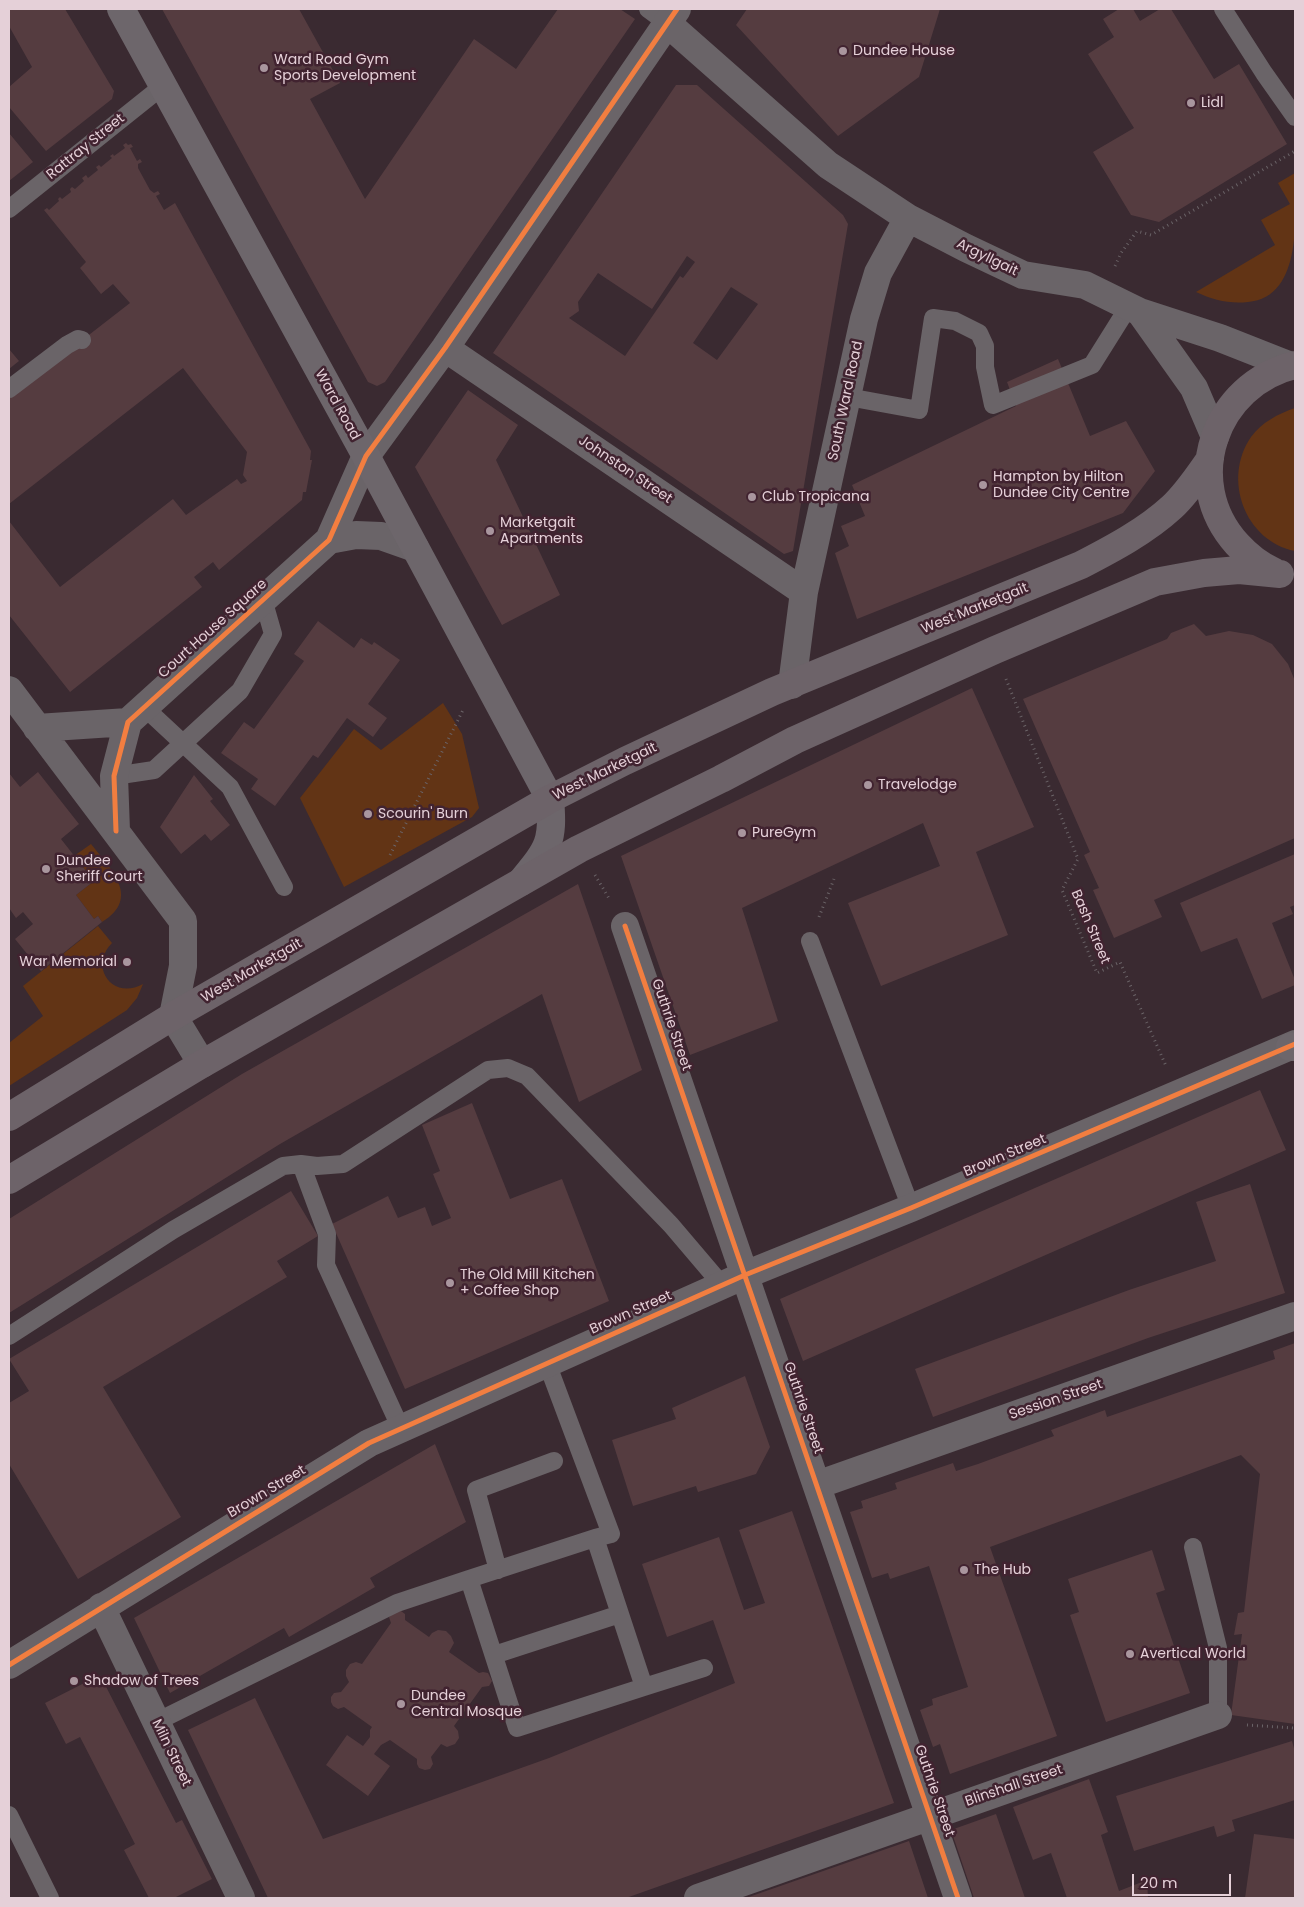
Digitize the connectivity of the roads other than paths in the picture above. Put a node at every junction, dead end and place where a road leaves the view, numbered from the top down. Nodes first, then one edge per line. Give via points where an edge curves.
1 (121, 9) edge
2 (1223, 9) edge
3 (664, 13) edge
4 (164, 85) junction
5 (1295, 117) edge
6 (9, 209) edge
7 (901, 214) junction
8 (1135, 309) junction
9 (82, 340) dead end
10 (445, 348) junction
11 (1294, 362) edge
12 (9, 389) edge
13 (848, 397) junction
14 (1212, 448) junction
15 (366, 456) junction
16 (329, 540) junction
17 (415, 548) junction
18 (1290, 578) edge
19 (804, 592) junction
20 (263, 599) junction
21 (792, 685) junction
22 (9, 690) edge
23 (136, 715) junction
24 (36, 728) junction
25 (183, 743) junction
26 (114, 776) junction
27 (550, 799) junction
28 (116, 831) junction
29 (520, 882) junction
30 (284, 887) dead end
31 (625, 926) road end
32 (810, 941) road end
33 (173, 1016) junction
34 (1294, 1046) edge
35 (202, 1064) junction
36 (9, 1117) edge
37 (302, 1164) junction
38 (9, 1180) edge
39 (911, 1208) junction
40 (733, 1280) junction
41 (1295, 1316) edge
42 (9, 1336) edge
43 (547, 1363) junction
44 (401, 1429) junction
45 (554, 1461) dead end
46 (817, 1484) junction
47 (595, 1538) junction
48 (1193, 1547) dead end
49 (498, 1570) junction
50 (469, 1579) junction
51 (100, 1607) junction
52 (620, 1614) junction
53 (494, 1655) junction
54 (9, 1665) edge
55 (704, 1668) dead end
56 (644, 1687) junction
57 (1218, 1715) joint
58 (156, 1722) junction
59 (9, 1815) edge
60 (931, 1816) junction
61 (50, 1898) edge
62 (241, 1898) edge
63 (698, 1898) edge
64 (958, 1898) edge

1 - 4 street, Ward Road
2 - 5 lane
3 - 7 street via 828,165
3 - 10 street, Court House Square
4 - 6 lane, Rattray Street
4 - 15 street, Ward Road
7 - 8 street, Argyllgait via 1022,275 1085,285
7 - 13 street, South Ward Road via 864,319
8 - 11 street, Argyllgait
8 - 13 lane via 1092,365 993,405 979,333 955,321 934,318 919,410
8 - 14 street, Argyllgait via 1194,388
9 - 12 lane via 67,344
10 - 15 street, Court House Square
10 - 19 street, Johnston Street
11 - 14 main road via 1261,379 1233,403 1219,426
13 - 19 street, South Ward Road
14 - 18 main road via 1209,483 1224,528 1248,556
14 - 21 main road, West Marketgait via 1185,493 1171,508 1114,548 1081,565
15 - 16 street, Court House Square
15 - 17 street, Ward Road
16 - 17 street, Court House Square via 356,534 381,536
16 - 20 street, Court House Square
17 - 27 street, Ward Road
18 - 29 main road via 1239,570 1155,582 795,740
19 - 21 street, South Ward Road
20 - 23 street, Court House Square
20 - 25 lane via 273,634 240,692
21 - 27 main road, West Marketgait
22 - 24 street
23 - 24 street
23 - 25 lane
23 - 26 street
24 - 28 street
25 - 26 lane via 154,770
25 - 30 lane via 230,788
26 - 28 street
27 - 29 street, Ward Road via 552,825 548,846
27 - 33 main road, West Marketgait
28 - 33 street via 183,921 183,966
29 - 35 main road
31 - 40 street, Guthrie Street
32 - 39 lane
33 - 35 street
33 - 36 main road, West Marketgait
34 - 39 street, Brown Street
35 - 38 main road
37 - 40 lane via 343,1164 488,1070 508,1068 527,1076 671,1226
37 - 42 lane via 283,1166 173,1230
37 - 44 lane via 326,1234 326,1265
39 - 40 street, Brown Street
40 - 43 street, Brown Street
40 - 46 street, Guthrie Street
41 - 46 street, Session Street
43 - 44 street, Brown Street
43 - 47 lane via 611,1534
44 - 51 street, Brown Street via 369,1443
45 - 49 lane via 476,1490
46 - 60 street, Guthrie Street
47 - 49 lane
47 - 52 lane
48 - 57 lane via 1218,1648
49 - 50 lane
50 - 53 lane
50 - 58 lane via 396,1603
51 - 54 street, Brown Street
51 - 58 street, Miln Street
52 - 53 lane
52 - 56 lane
53 - 56 lane via 517,1728
55 - 56 lane
57 - 60 street, Blinshall Street
58 - 62 street, Miln Street
59 - 61 lane
60 - 63 street, Blinshall Street
60 - 64 street, Guthrie Street

